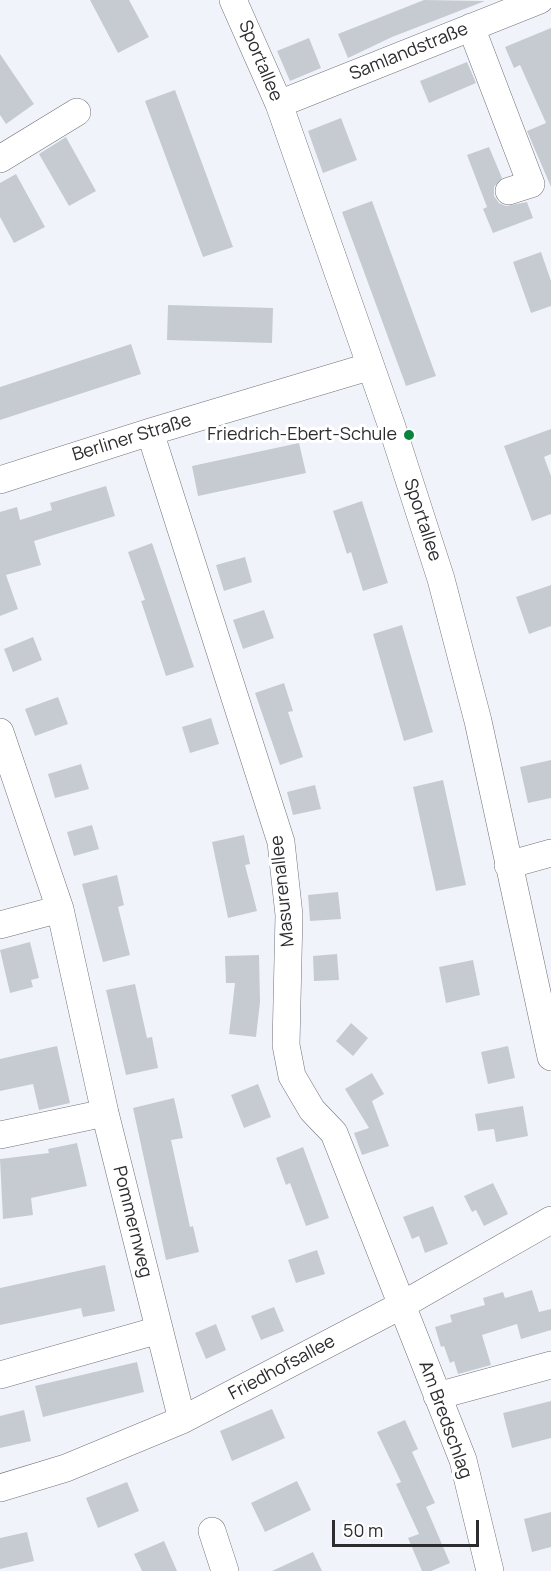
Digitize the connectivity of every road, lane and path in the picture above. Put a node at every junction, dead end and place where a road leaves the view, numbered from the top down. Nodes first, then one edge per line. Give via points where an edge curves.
1 (233, 0) edge
2 (540, 0) edge
3 (471, 27) junction
4 (279, 104) junction
5 (77, 112) dead end
6 (0, 159) edge
7 (509, 191) dead end
8 (368, 367) junction
9 (150, 432) junction
10 (0, 480) edge
11 (0, 732) edge
12 (551, 853) edge
13 (508, 864) junction
14 (60, 909) junction
15 (0, 925) edge
16 (551, 1057) edge
17 (105, 1113) junction
18 (0, 1135) edge
19 (551, 1220) edge
20 (402, 1305) junction
21 (159, 1330) junction
22 (551, 1365) edge
23 (0, 1375) edge
24 (437, 1396) junction
25 (182, 1420) junction
26 (0, 1488) edge
27 (212, 1531) dead end
28 (225, 1571) edge
29 (490, 1571) edge

1 - 4 street, Sportallee
2 - 3 street, Samlandstraße
3 - 4 street, Samlandstraße
3 - 7 street via 531,184
4 - 8 street, Sportallee
5 - 6 street
8 - 9 street, Berliner Straße
8 - 13 street, Sportallee via 391,424 441,579 478,721
9 - 10 street, Berliner Straße
9 - 20 street, Masurenallee via 281,842 289,915 286,1045 292,1076 312,1110 334,1133
11 - 14 street, Pommernweg
12 - 13 street
13 - 16 street, Sportallee
14 - 15 street
14 - 17 street, Pommernweg
17 - 18 street
17 - 21 street, Pommernweg
19 - 20 street, Friedhofsallee
20 - 24 street, Am Bredschlag
20 - 25 street, Friedhofsallee
21 - 23 street
21 - 25 street, Pommernweg
22 - 24 street
24 - 29 street, Am Bredschlag via 463,1460
25 - 26 street, Friedhofsallee via 66,1468
27 - 28 street

